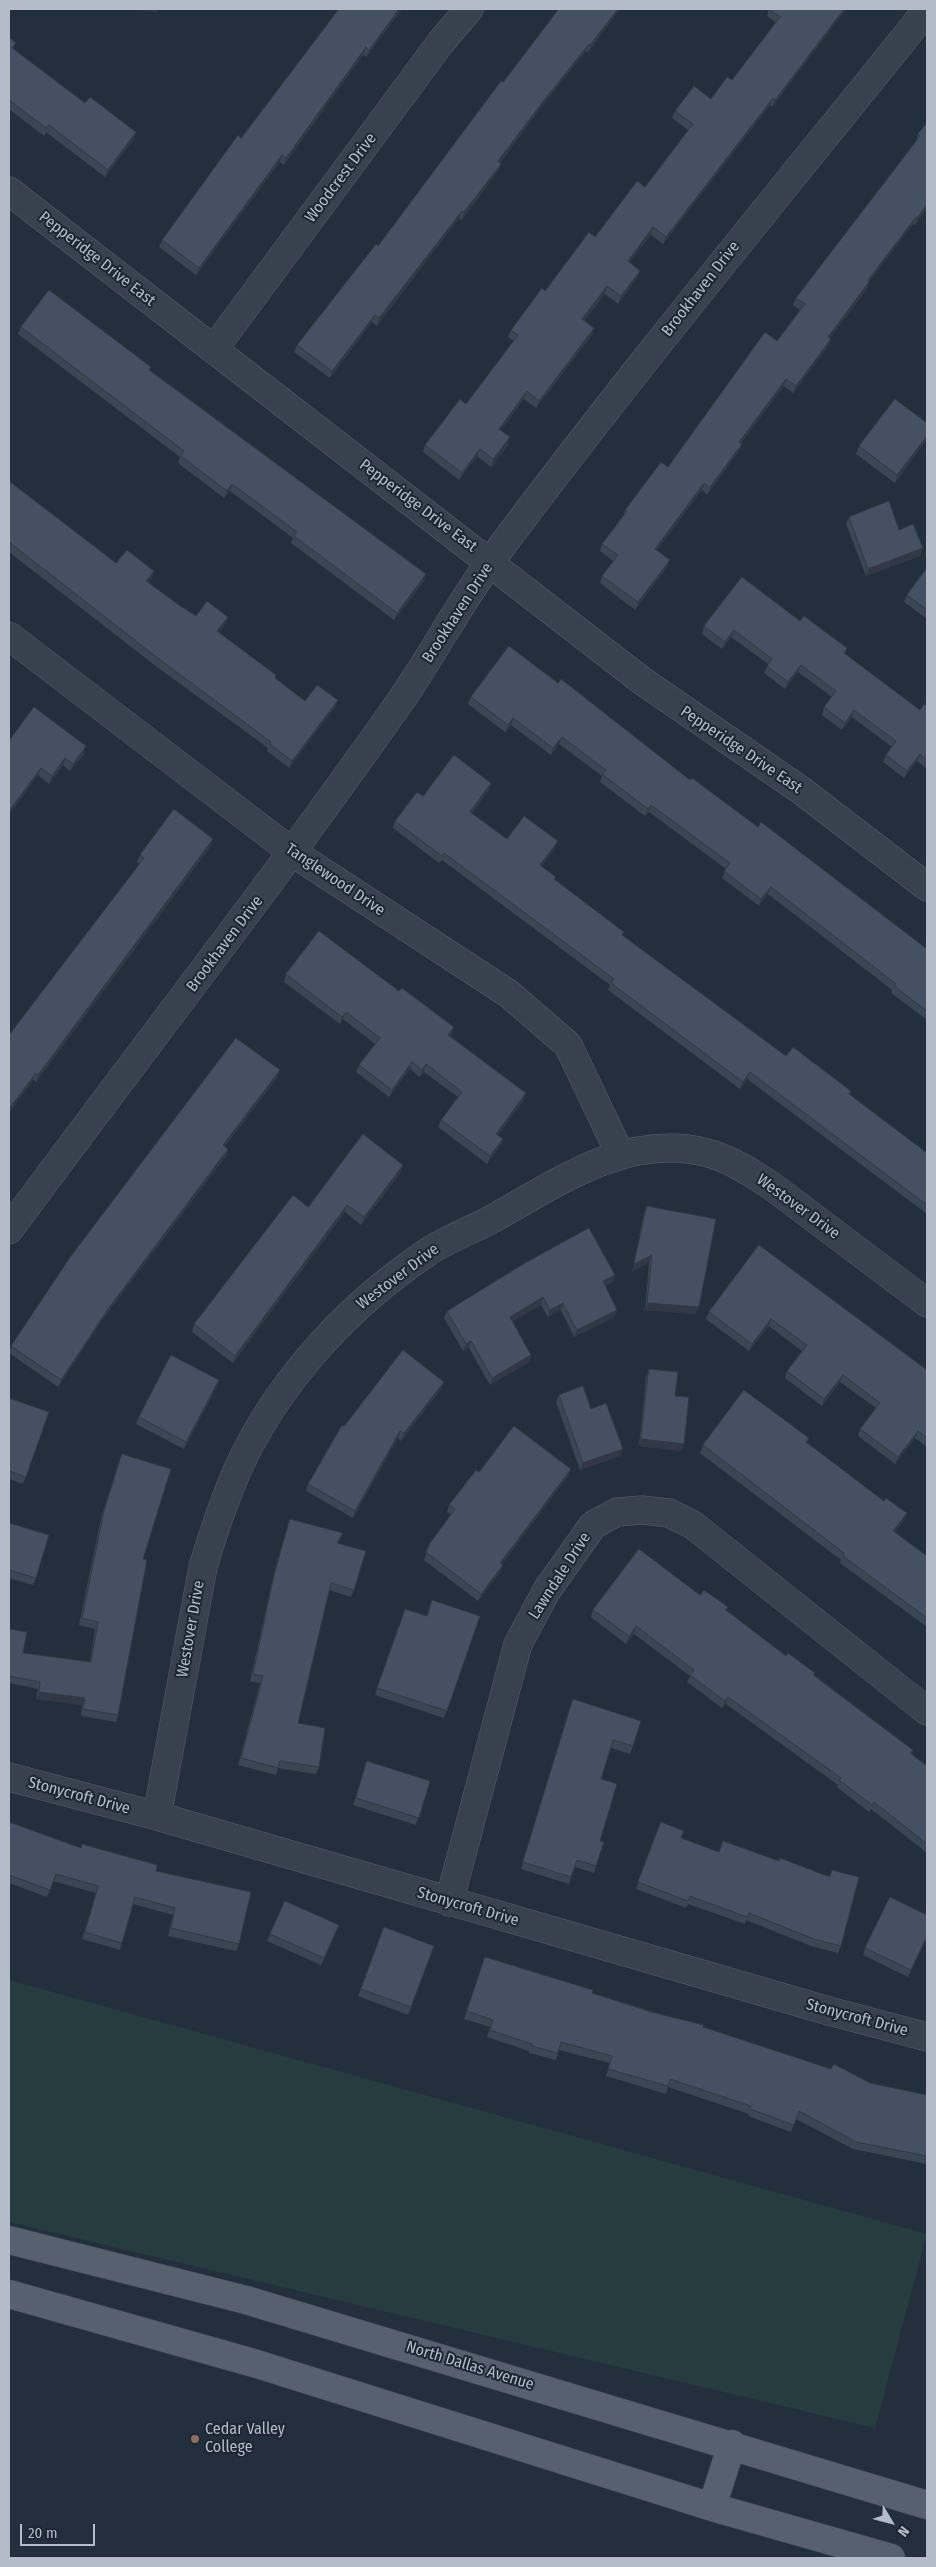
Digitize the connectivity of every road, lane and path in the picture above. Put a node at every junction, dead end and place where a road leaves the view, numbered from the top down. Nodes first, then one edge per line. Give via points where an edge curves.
1 (469, 9) edge
2 (925, 12) edge
3 (9, 191) edge
4 (214, 349) junction
5 (491, 562) junction
6 (9, 638) edge
7 (292, 852) junction
8 (927, 887) edge
9 (620, 1154) junction
10 (9, 1230) edge
11 (927, 1302) edge
12 (927, 1711) edge
13 (9, 1777) edge
14 (157, 1816) junction
15 (448, 1902) junction
16 (927, 2037) edge
17 (9, 2240) edge
18 (9, 2294) edge
19 (732, 2444) junction
20 (927, 2504) edge
21 (712, 2507) junction
22 (891, 2558) edge

1 - 4 street, Woodcrest Drive via 441,42
2 - 5 street, Brookhaven Drive via 692,299
3 - 4 street, Pepperidge Drive East
4 - 5 street, Pepperidge Drive East
5 - 7 street, Brookhaven Drive via 399,705
5 - 8 street, Pepperidge Drive East via 666,699 802,791
6 - 7 street, Tanglewood Drive
7 - 9 street, Tanglewood Drive via 508,994 568,1045
7 - 10 street, Brookhaven Drive
9 - 11 street, Westover Drive via 675,1149 703,1152 724,1159 773,1187
9 - 14 street, Westover Drive via 535,1193 501,1215 427,1252 356,1306 282,1393 244,1456 208,1548
12 - 15 street, Lawndale Drive via 693,1525 669,1514 642,1510 616,1512 594,1525 547,1590 518,1644
13 - 14 street, Stonycroft Drive
14 - 15 street, Stonycroft Drive
15 - 16 street, Stonycroft Drive
17 - 19 main road, North Dallas Avenue via 246,2300
18 - 21 main road via 257,2364
19 - 20 main road, North Dallas Avenue
19 - 21 main road
21 - 22 main road

